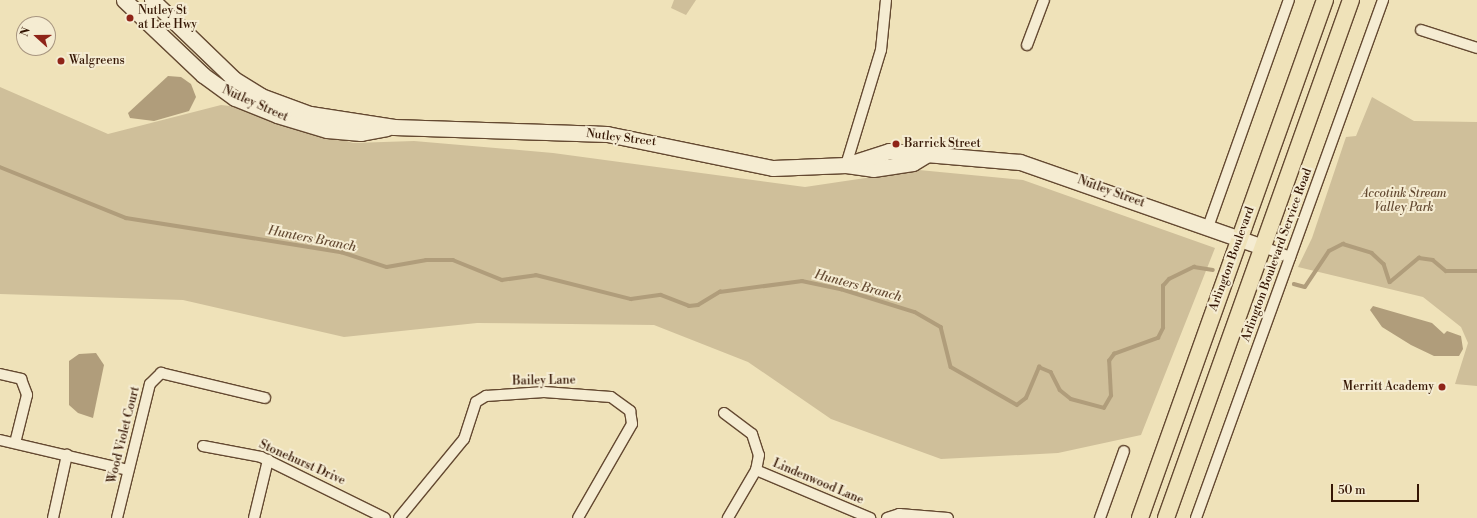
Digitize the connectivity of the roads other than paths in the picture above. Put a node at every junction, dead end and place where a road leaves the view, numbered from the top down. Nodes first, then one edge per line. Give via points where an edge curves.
1 (124, 0) edge
2 (152, 0) edge
3 (886, 0) edge
4 (1044, 0) edge
5 (1289, 0) edge
6 (1325, 0) edge
7 (1352, 0) edge
8 (1382, 0) edge
9 (1421, 30) dead end
10 (1027, 45) dead end
11 (1477, 48) edge
12 (394, 127) junction
13 (846, 164) junction
14 (1208, 227) junction
15 (1240, 239) junction
16 (1263, 247) junction
17 (1290, 256) junction
18 (0, 374) edge
19 (265, 398) dead end
20 (724, 413) dead end
21 (0, 440) edge
22 (15, 443) junction
23 (203, 446) dead end
24 (1124, 451) dead end
25 (67, 455) junction
26 (268, 460) junction
27 (128, 470) junction
28 (756, 470) junction
29 (52, 518) edge
30 (117, 518) edge
31 (254, 518) edge
32 (385, 518) edge
33 (399, 518) edge
34 (578, 518) edge
35 (728, 518) edge
36 (870, 518) edge
37 (887, 518) edge
38 (948, 518) edge
39 (1100, 518) edge
40 (1140, 518) edge
41 (1166, 518) edge
42 (1196, 518) edge

1 - 12 main road, Nutley Street via 207,79 235,98 277,116 327,130 361,133
2 - 12 main road, Nutley Street via 220,67 261,96 310,114
3 - 13 street via 881,50
4 - 10 street
5 - 14 street
6 - 15 main road, Arlington Boulevard
7 - 16 main road, Arlington Boulevard
8 - 17 street, Arlington Boulevard Service Road
9 - 11 street
12 - 13 main road, Nutley Street via 608,134 773,168
13 - 14 main road, Nutley Street via 888,151 991,157 1050,170
14 - 15 main road, Nutley Street
15 - 16 main road, Nutley Street
15 - 40 main road, Arlington Boulevard
16 - 17 street, Nutley Street
16 - 41 main road, Arlington Boulevard
17 - 42 street, Arlington Boulevard Service Road
18 - 22 street via 21,379 27,395
19 - 27 street, Wood Violet Court via 161,373 150,384
20 - 28 street via 756,440
21 - 22 street
22 - 25 street
23 - 26 street, Stonehurst Drive
24 - 39 street
25 - 27 street
25 - 29 street
26 - 31 street
26 - 32 street, Stonehurst Drive
27 - 30 street, Wood Violet Court
28 - 35 street
28 - 36 street, Lindenwood Lane
33 - 34 street, Bailey Lane via 464,439 476,402 486,396 544,392 611,397 630,411 632,424
37 - 38 street via 899,514

